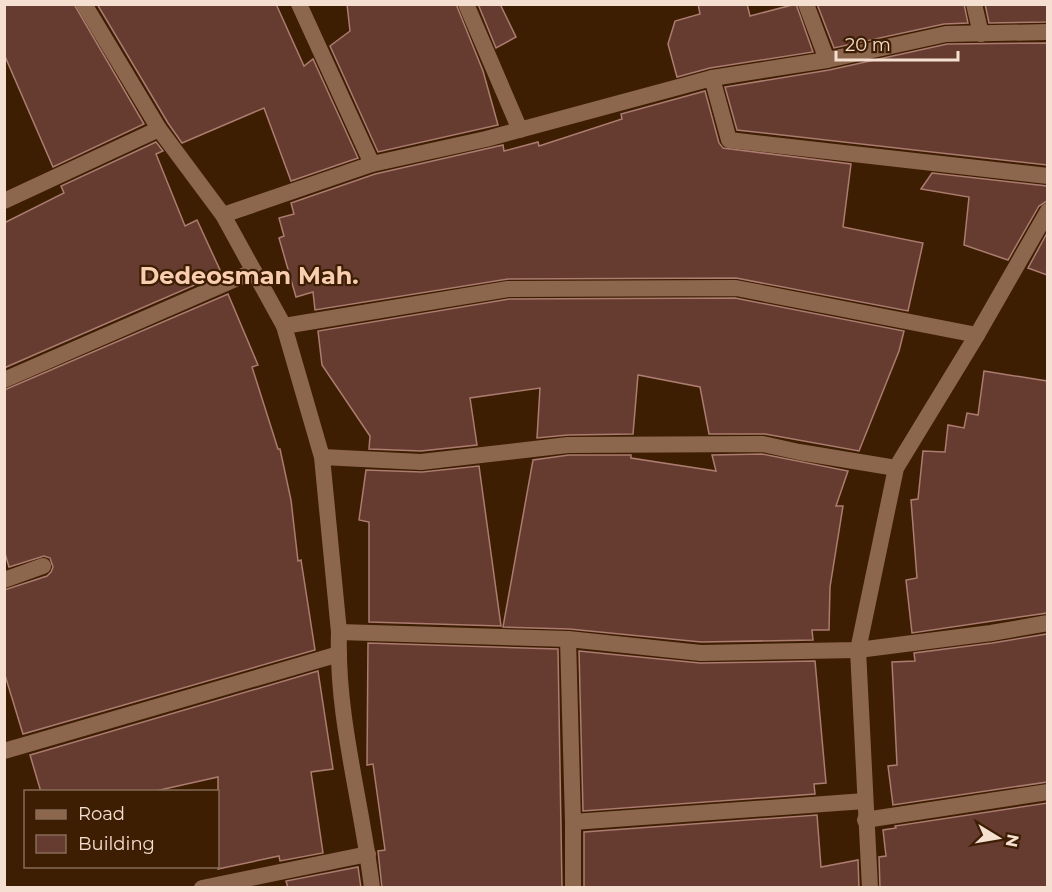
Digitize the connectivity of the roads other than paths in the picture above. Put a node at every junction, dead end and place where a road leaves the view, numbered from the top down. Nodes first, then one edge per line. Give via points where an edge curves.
1 (84, 4) edge
2 (299, 4) edge
3 (466, 4) edge
4 (806, 4) edge
5 (974, 4) edge
6 (1047, 32) edge
7 (981, 34) junction
8 (827, 60) junction
9 (712, 78) junction
10 (159, 129) junction
11 (520, 130) junction
12 (372, 164) junction
13 (1047, 177) edge
14 (4, 201) edge
15 (1047, 211) edge
16 (223, 215) junction
17 (254, 271) junction
18 (284, 326) junction
19 (977, 334) junction
20 (4, 380) edge
21 (322, 457) junction
22 (896, 468) junction
23 (43, 566) dead end
24 (4, 580) edge
25 (1047, 623) edge
26 (339, 632) junction
27 (568, 639) junction
28 (858, 650) junction
29 (339, 654) junction
30 (4, 751) edge
31 (1047, 792) edge
32 (865, 801) junction
33 (865, 820) junction
34 (573, 822) junction
35 (368, 854) junction
36 (202, 888) edge
37 (372, 888) edge
38 (573, 888) edge
39 (870, 888) edge

1 - 10 street
2 - 12 street
3 - 11 street
4 - 8 street
5 - 7 street
6 - 7 street
7 - 8 street via 946,34
8 - 9 street
9 - 11 street
9 - 13 street via 729,140
10 - 14 street
10 - 16 street
11 - 12 street
12 - 16 street
15 - 19 street
16 - 17 street
17 - 18 street
17 - 20 street
18 - 19 street via 508,289 736,288
18 - 21 street
19 - 22 street
21 - 22 street via 421,462 568,445 763,444
21 - 26 street
22 - 28 street
23 - 24 street
25 - 28 street
26 - 27 street
26 - 29 street
27 - 28 street via 701,653
27 - 34 street
28 - 32 street
29 - 30 street
29 - 35 street via 349,758
31 - 33 street
32 - 33 street
32 - 34 street
33 - 39 street
34 - 38 street
35 - 36 street
35 - 37 street

